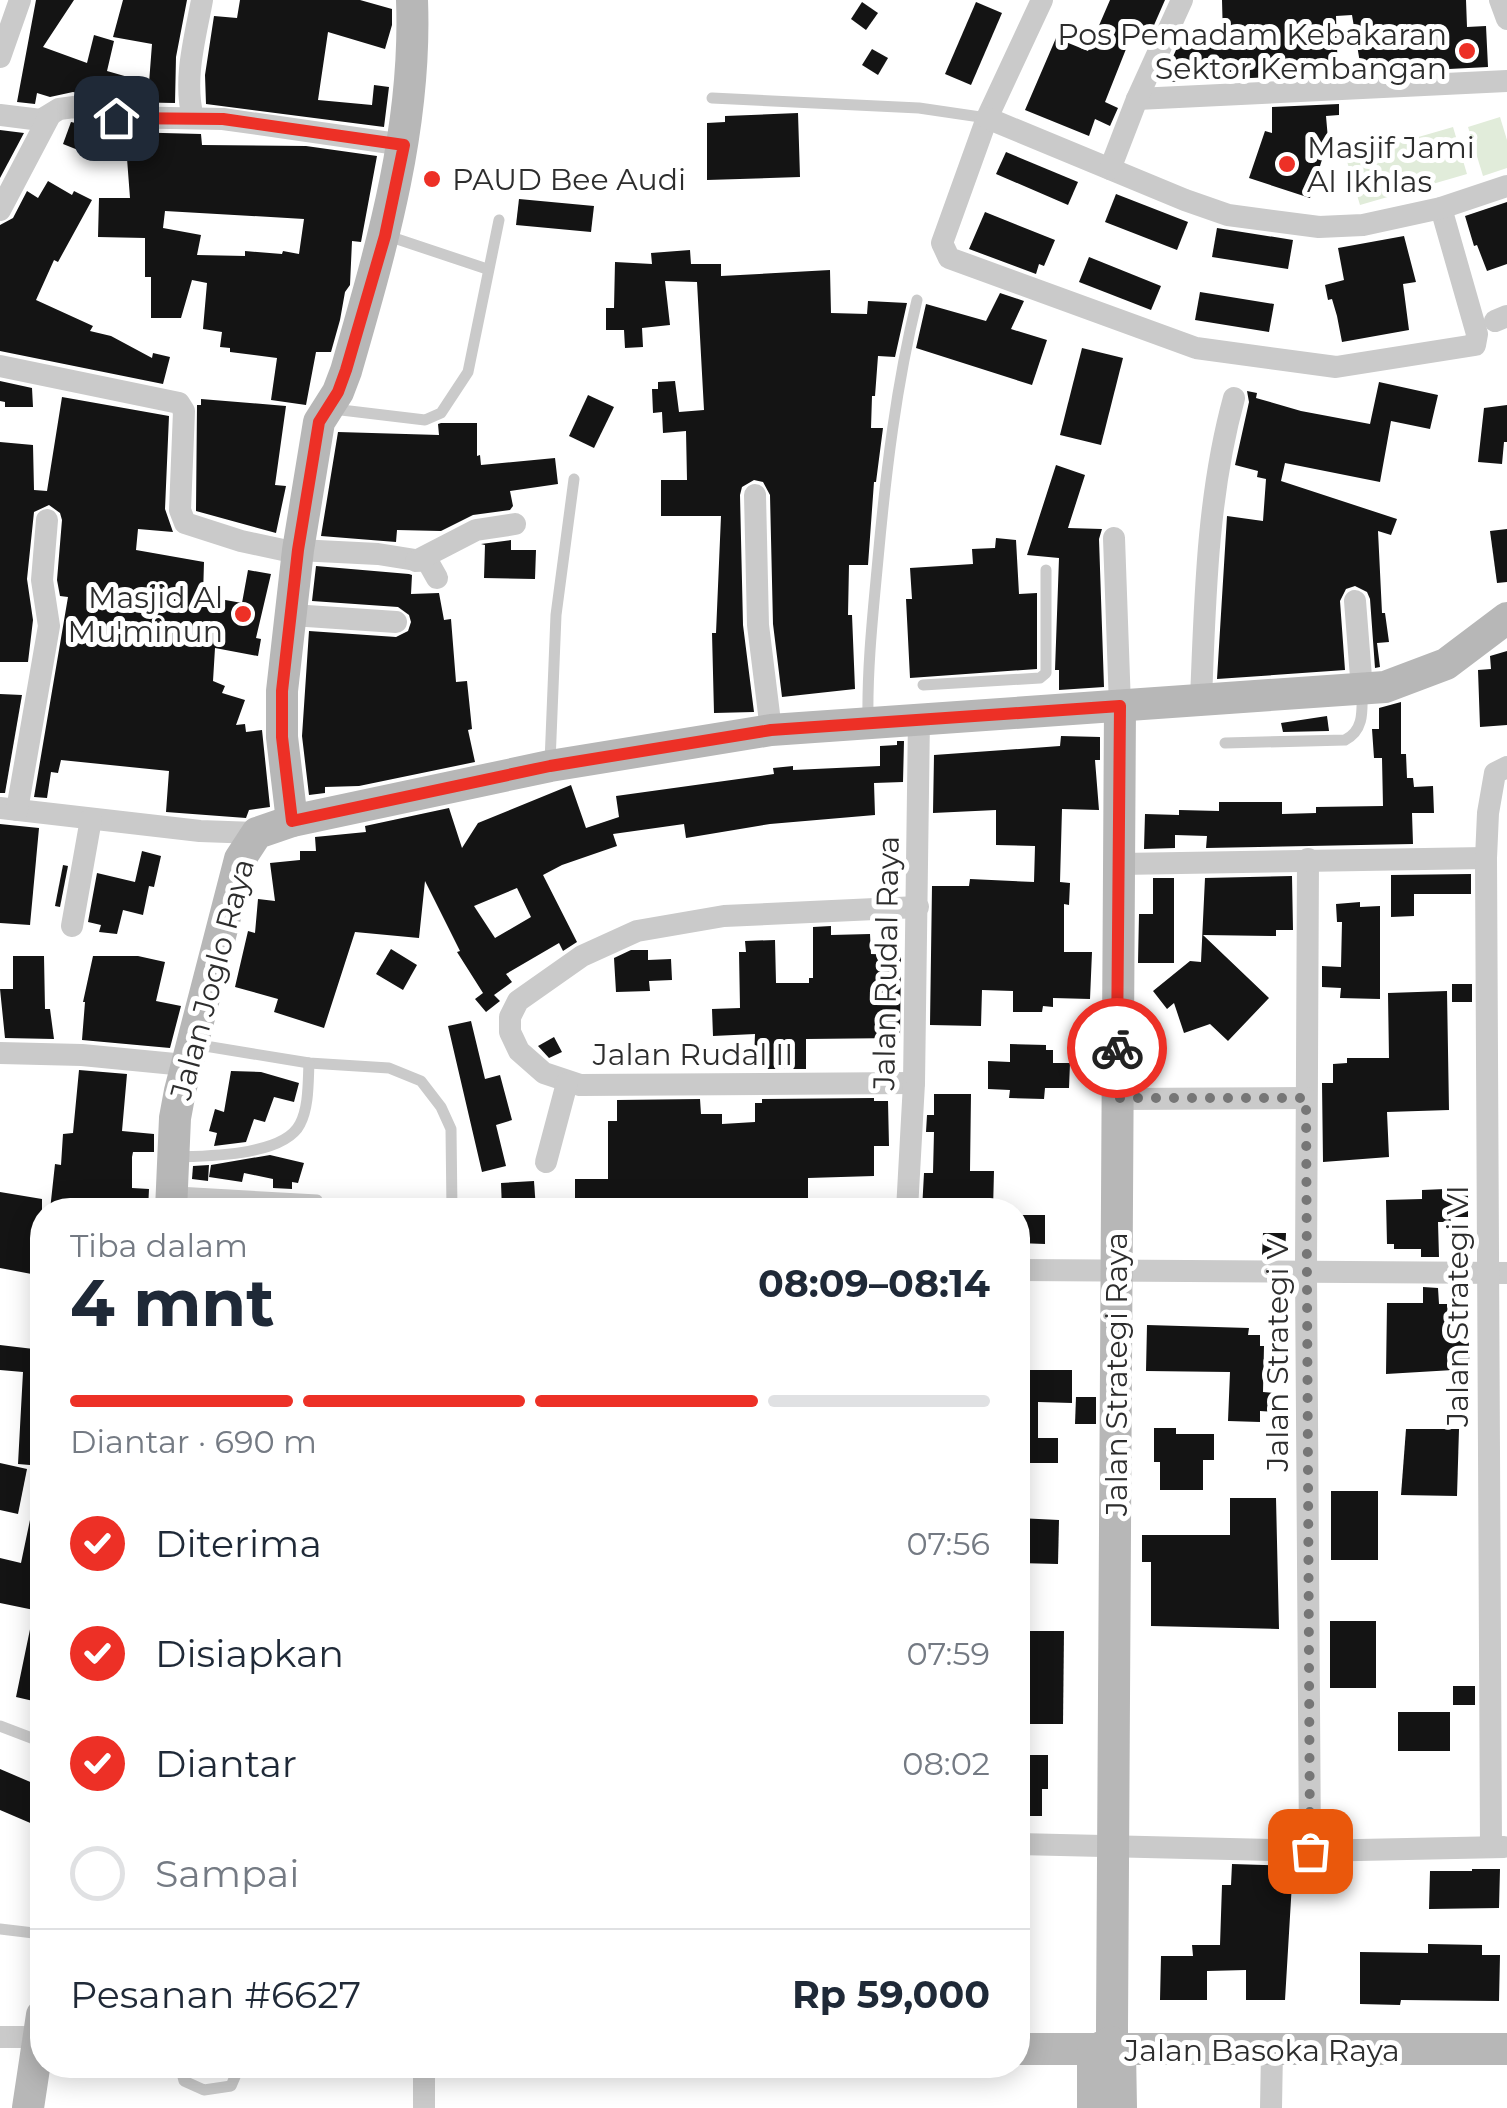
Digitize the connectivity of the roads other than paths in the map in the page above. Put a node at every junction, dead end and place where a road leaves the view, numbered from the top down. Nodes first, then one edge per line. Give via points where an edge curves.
1 (20, 0) edge
2 (202, 0) edge
3 (412, 0) edge
4 (1042, 0) edge
5 (1182, 0) edge
6 (1500, 0) edge
7 (1507, 19) edge
8 (0, 57) edge
9 (1507, 82) edge
10 (712, 98) dead end
11 (1137, 99) junction
12 (0, 114) edge
13 (49, 117) junction
14 (193, 118) junction
15 (987, 118) junction
16 (404, 145) junction
17 (1110, 169) junction
18 (1507, 186) edge
19 (1441, 208) junction
20 (0, 210) edge
21 (499, 220) dead end
22 (385, 236) junction
23 (488, 269) junction
24 (917, 300) dead end
25 (0, 366) edge
26 (1234, 398) dead end
27 (328, 408) junction
28 (574, 479) dead end
29 (754, 495) dead end
30 (47, 520) dead end
31 (515, 524) dead end
32 (1114, 538) dead end
33 (298, 551) junction
34 (416, 561) junction
35 (1046, 570) dead end
36 (437, 578) dead end
37 (1355, 602) dead end
38 (292, 615) junction
39 (1507, 618) edge
40 (396, 622) dead end
41 (1362, 690) junction
42 (986, 698) junction
43 (1201, 700) junction
44 (921, 702) junction
45 (1120, 706) junction
46 (868, 722) junction
47 (771, 730) junction
48 (1225, 743) dead end
49 (550, 766) junction
50 (1504, 768) edge
51 (8, 809) edge
52 (91, 819) junction
53 (292, 821) junction
54 (257, 833) junction
55 (1486, 858) junction
56 (1308, 859) junction
57 (1120, 864) junction
58 (918, 907) junction
59 (72, 926) dead end
60 (0, 1053) edge
61 (188, 1054) junction
62 (309, 1063) junction
63 (567, 1082) junction
64 (914, 1083) junction
65 (1120, 1098) junction
66 (1306, 1098) junction
67 (173, 1157) junction
68 (546, 1162) dead end
69 (172, 1198) edge
70 (452, 1198) edge
71 (907, 1198) edge
72 (1030, 1270) edge
73 (1106, 1270) junction
74 (1306, 1272) junction
75 (1497, 1273) edge
76 (0, 1726) edge
77 (30, 1737) edge
78 (1030, 1845) edge
79 (1499, 1847) edge
80 (1112, 1848) junction
81 (1310, 1851) junction
82 (0, 1930) edge
83 (30, 1933) edge
84 (30, 2036) edge
85 (0, 2037) edge
86 (1110, 2042) junction
87 (1030, 2048) edge
88 (1507, 2049) edge
89 (1272, 2050) junction
90 (33, 2078) edge
91 (183, 2078) edge
92 (234, 2078) edge
93 (424, 2078) edge
94 (28, 2108) edge
95 (424, 2108) edge
96 (1093, 2108) edge
97 (1121, 2108) edge
98 (1271, 2108) edge

1 - 8 street
2 - 14 street via 188,78
3 - 16 street
4 - 15 street
5 - 11 street
6 - 7 street
9 - 11 street
10 - 15 lane
11 - 17 street
12 - 13 street via 30,121
13 - 14 street via 74,107 116,118
13 - 20 street
14 - 16 street
15 - 17 street
15 - 19 street via 942,247 949,258 1196,348 1336,367 1475,345
16 - 22 street
17 - 19 street via 1228,214 1319,228
18 - 19 street
21 - 23 lane
22 - 23 lane
22 - 27 street via 346,370
23 - 27 lane via 468,372 441,413 424,420
24 - 46 lane via 888,452
25 - 33 street via 179,403 184,523
26 - 43 street via 1208,558
27 - 33 street via 314,444
28 - 49 lane via 556,615
29 - 47 street via 758,625
30 - 51 street via 42,580 50,626
31 - 34 street via 476,530
32 - 45 street
33 - 34 street
33 - 38 street
34 - 36 street via 428,562
35 - 42 lane via 1046,673
37 - 41 street
38 - 40 street
38 - 53 street via 282,706
39 - 41 street, Jalan Joglo Raya via 1428,673
41 - 43 street, Jalan Joglo Raya
41 - 48 lane via 1360,725 1345,740
42 - 44 street, Jalan Joglo Raya
42 - 45 street, Jalan Joglo Raya
43 - 45 street, Jalan Joglo Raya
44 - 46 street, Jalan Joglo Raya
44 - 58 street, Jalan Rudal Raya
45 - 57 street, Jalan Strategi Raya
46 - 47 street, Jalan Joglo Raya
47 - 49 street, Jalan Joglo Raya
49 - 53 street, Jalan Joglo Raya
50 - 55 street, Jalan Strategi VI via 1495,774
51 - 52 street
52 - 54 street
52 - 59 street
53 - 54 street, Jalan Joglo Raya
54 - 61 street, Jalan Joglo Raya via 240,859
55 - 56 street
55 - 75 street, Jalan Strategi VI
56 - 57 street
56 - 66 street, Jalan Strategi V
57 - 65 street, Jalan Strategi Raya
58 - 63 street, Jalan Rudal II via 724,916 637,932 582,956 518,1001 510,1017 519,1052
58 - 64 street, Jalan Rudal Raya
60 - 61 street
61 - 62 lane
61 - 67 street, Jalan Joglo Raya
62 - 67 lane via 300,1125 286,1140 242,1152
62 - 70 lane via 389,1068 429,1088 451,1129
63 - 64 street, Jalan Rudal II
63 - 68 street
64 - 71 street, Jalan Rudal Raya
65 - 66 street
65 - 73 street, Jalan Strategi Raya
66 - 74 street, Jalan Strategi V
67 - 69 street, Jalan Joglo Raya
72 - 73 street
73 - 74 street
73 - 80 street, Jalan Strategi Raya
74 - 75 street
74 - 81 street, Jalan Strategi V
75 - 79 street, Jalan Strategi VI
76 - 77 lane
78 - 80 street
79 - 81 street
80 - 81 street
80 - 86 street, Jalan Strategi Raya
82 - 83 lane
84 - 85 street
86 - 87 street, Jalan Basoka Raya
86 - 89 street, Jalan Basoka Raya
86 - 96 street
86 - 97 street
88 - 89 street, Jalan Basoka Raya
89 - 98 street
90 - 94 street
91 - 92 lane via 204,2090 231,2086
93 - 95 street

